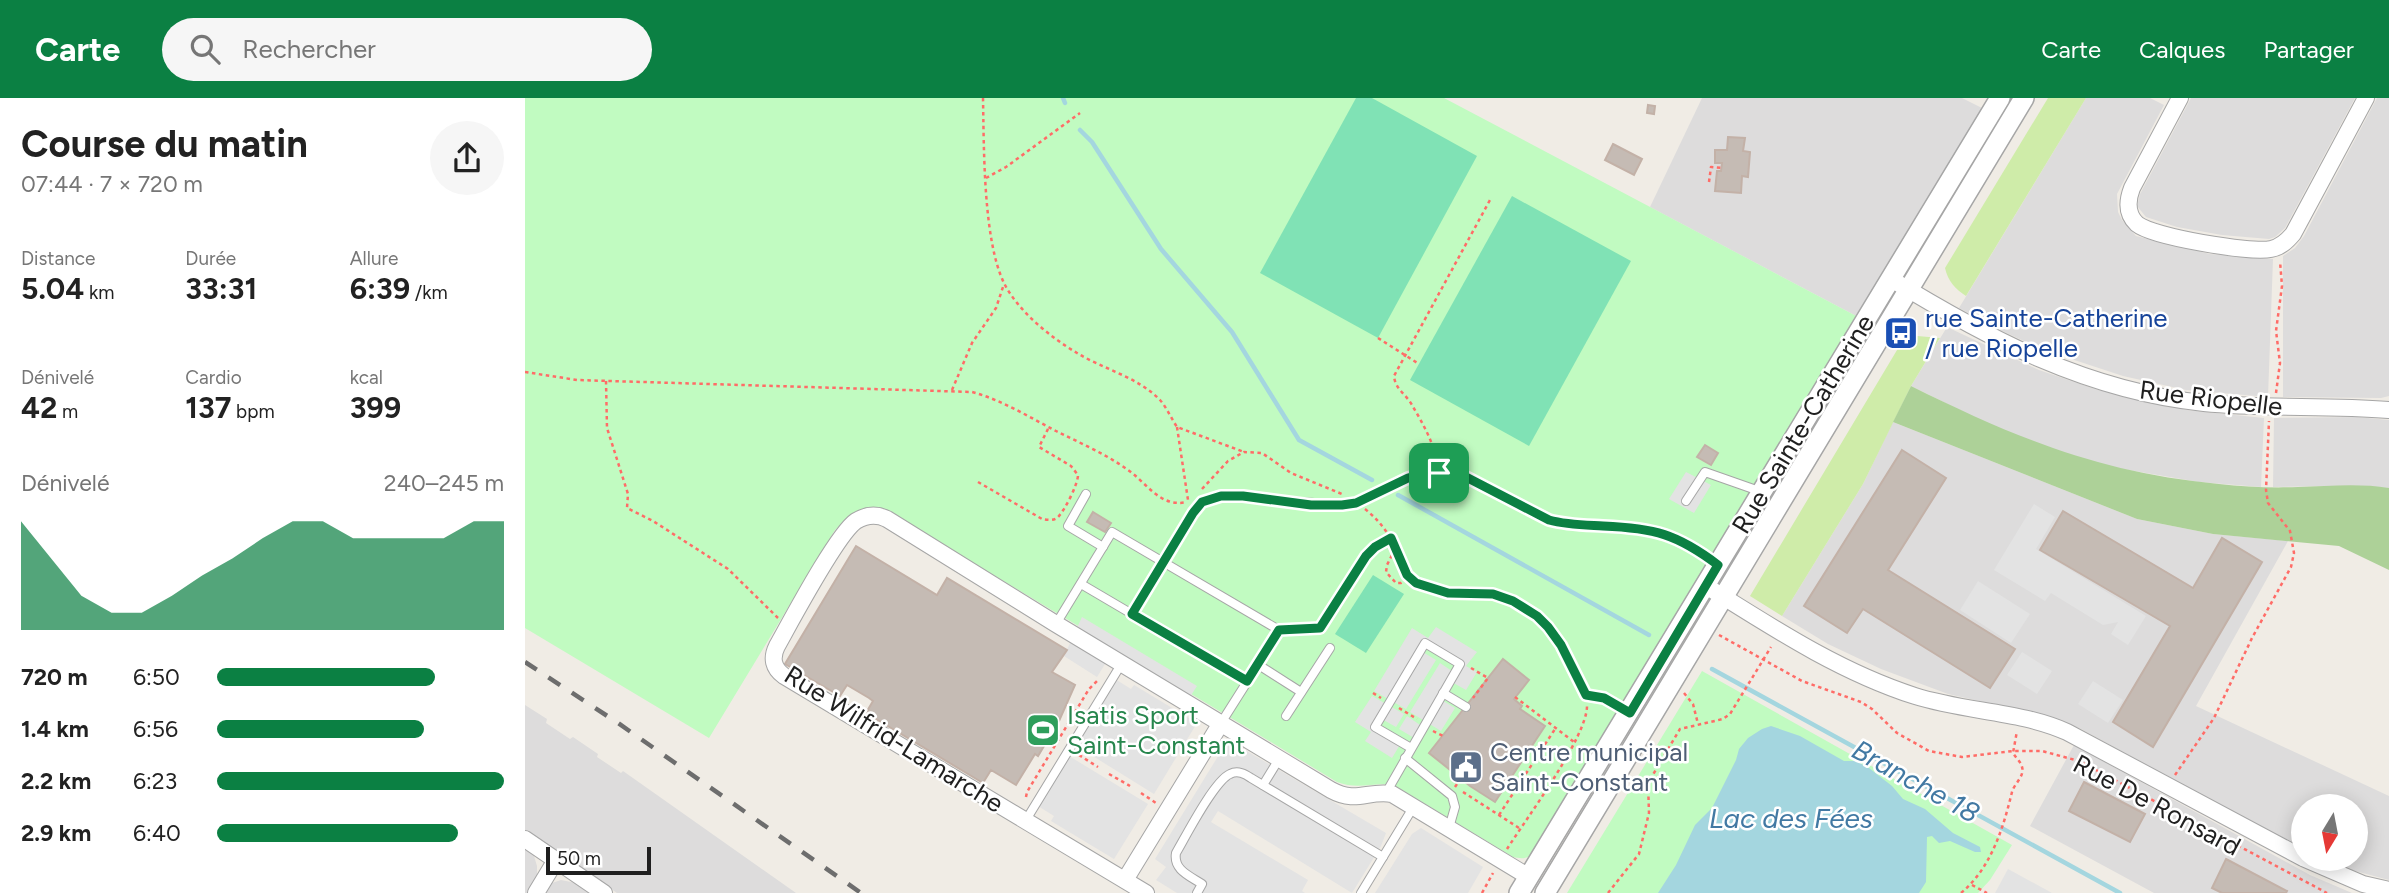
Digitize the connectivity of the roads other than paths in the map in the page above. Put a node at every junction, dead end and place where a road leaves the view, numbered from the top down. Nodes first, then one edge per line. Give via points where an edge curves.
1 (2000, 98) edge
2 (2024, 98) edge
3 (2180, 98) edge
4 (2366, 98) edge
5 (1891, 279) junction
6 (1909, 290) junction
7 (2389, 410) edge
8 (1762, 492) junction
9 (1086, 494) dead end
10 (1686, 501) dead end
11 (1103, 547) junction
12 (1164, 562) junction
13 (1718, 565) junction
14 (1081, 584) junction
15 (1706, 586) junction
16 (1724, 597) junction
17 (1132, 614) junction
18 (1056, 624) junction
19 (1330, 648) dead end
20 (1122, 663) junction
21 (1257, 664) junction
22 (1247, 681) junction
23 (1301, 692) junction
24 (1443, 693) junction
25 (1586, 695) road end
26 (1466, 707) dead end
27 (1630, 713) junction
28 (1286, 716) dead end
29 (1221, 723) junction
30 (1411, 748) junction
31 (1405, 758) junction
32 (1279, 759) junction
33 (1263, 785) junction
34 (1386, 793) junction
35 (1414, 806) junction
36 (1026, 820) junction
37 (1449, 828) junction
38 (525, 839) edge
39 (2291, 852) edge
40 (1383, 857) junction
41 (556, 860) junction
42 (2335, 872) edge
43 (1125, 880) junction
44 (1524, 885) edge
45 (2389, 890) edge
46 (536, 893) edge
47 (604, 893) edge
48 (1146, 893) edge
49 (1197, 893) edge
50 (1361, 893) edge
51 (1545, 893) edge

1 - 5 street, Rue Sainte-Catherine
2 - 6 street, Rue Sainte-Catherine
3 - 4 street via 2132,188 2128,205 2132,219 2158,233 2262,250 2283,244 2293,234
5 - 6 street, Rue Riopelle
5 - 8 street, Rue Sainte-Catherine
6 - 7 street, Rue Riopelle via 2016,350 2142,392 2231,405
6 - 16 street, Rue Sainte-Catherine
8 - 10 lane via 1705,471
8 - 13 street, Rue Sainte-Catherine
9 - 11 lane via 1068,526
11 - 12 lane via 1112,532
11 - 14 lane
12 - 13 lane via 1202,502 1221,496 1342,505 1408,478 1439,473 1466,477 1562,524 1668,534
12 - 17 lane
12 - 21 lane via 1279,630
13 - 15 street, Rue Sainte-Catherine
14 - 17 lane
14 - 18 lane
15 - 16 street, Rue De Ronsard
15 - 27 street, Rue Sainte-Catherine
16 - 39 street, Rue De Ronsard via 1865,677 1942,703 2049,724
16 - 51 street, Rue Sainte-Catherine
17 - 22 lane
18 - 20 street, Rue Wilfrid-Lamarche
18 - 36 street, Rue Wilfrid-Lamarche via 875,515 857,521 845,533 774,652 774,665 780,673
19 - 23 lane
20 - 29 street, Rue Wilfrid-Lamarche
20 - 36 lane
21 - 22 lane
21 - 23 lane
22 - 29 lane
23 - 28 lane
24 - 26 lane
24 - 30 lane
24 - 30 lane via 1460,664 1425,643 1375,727
25 - 27 lane via 1604,698
27 - 44 street, Rue Sainte-Catherine
29 - 32 street, Rue Wilfrid-Lamarche
29 - 43 street
30 - 31 lane
31 - 34 lane
31 - 37 lane via 1452,796 1455,807
32 - 33 lane
32 - 34 street, Rue Wilfrid-Lamarche via 1344,796
33 - 40 lane
33 - 49 lane via 1237,772 1217,786 1175,858 1179,869 1202,884
34 - 35 street
35 - 37 street
35 - 40 lane
36 - 43 street, Rue Wilfrid-Lamarche
37 - 44 street
38 - 41 street
40 - 50 lane
41 - 46 street
41 - 47 street
42 - 45 street, Rue De Ronsard
43 - 48 street, Rue Wilfrid-Lamarche

